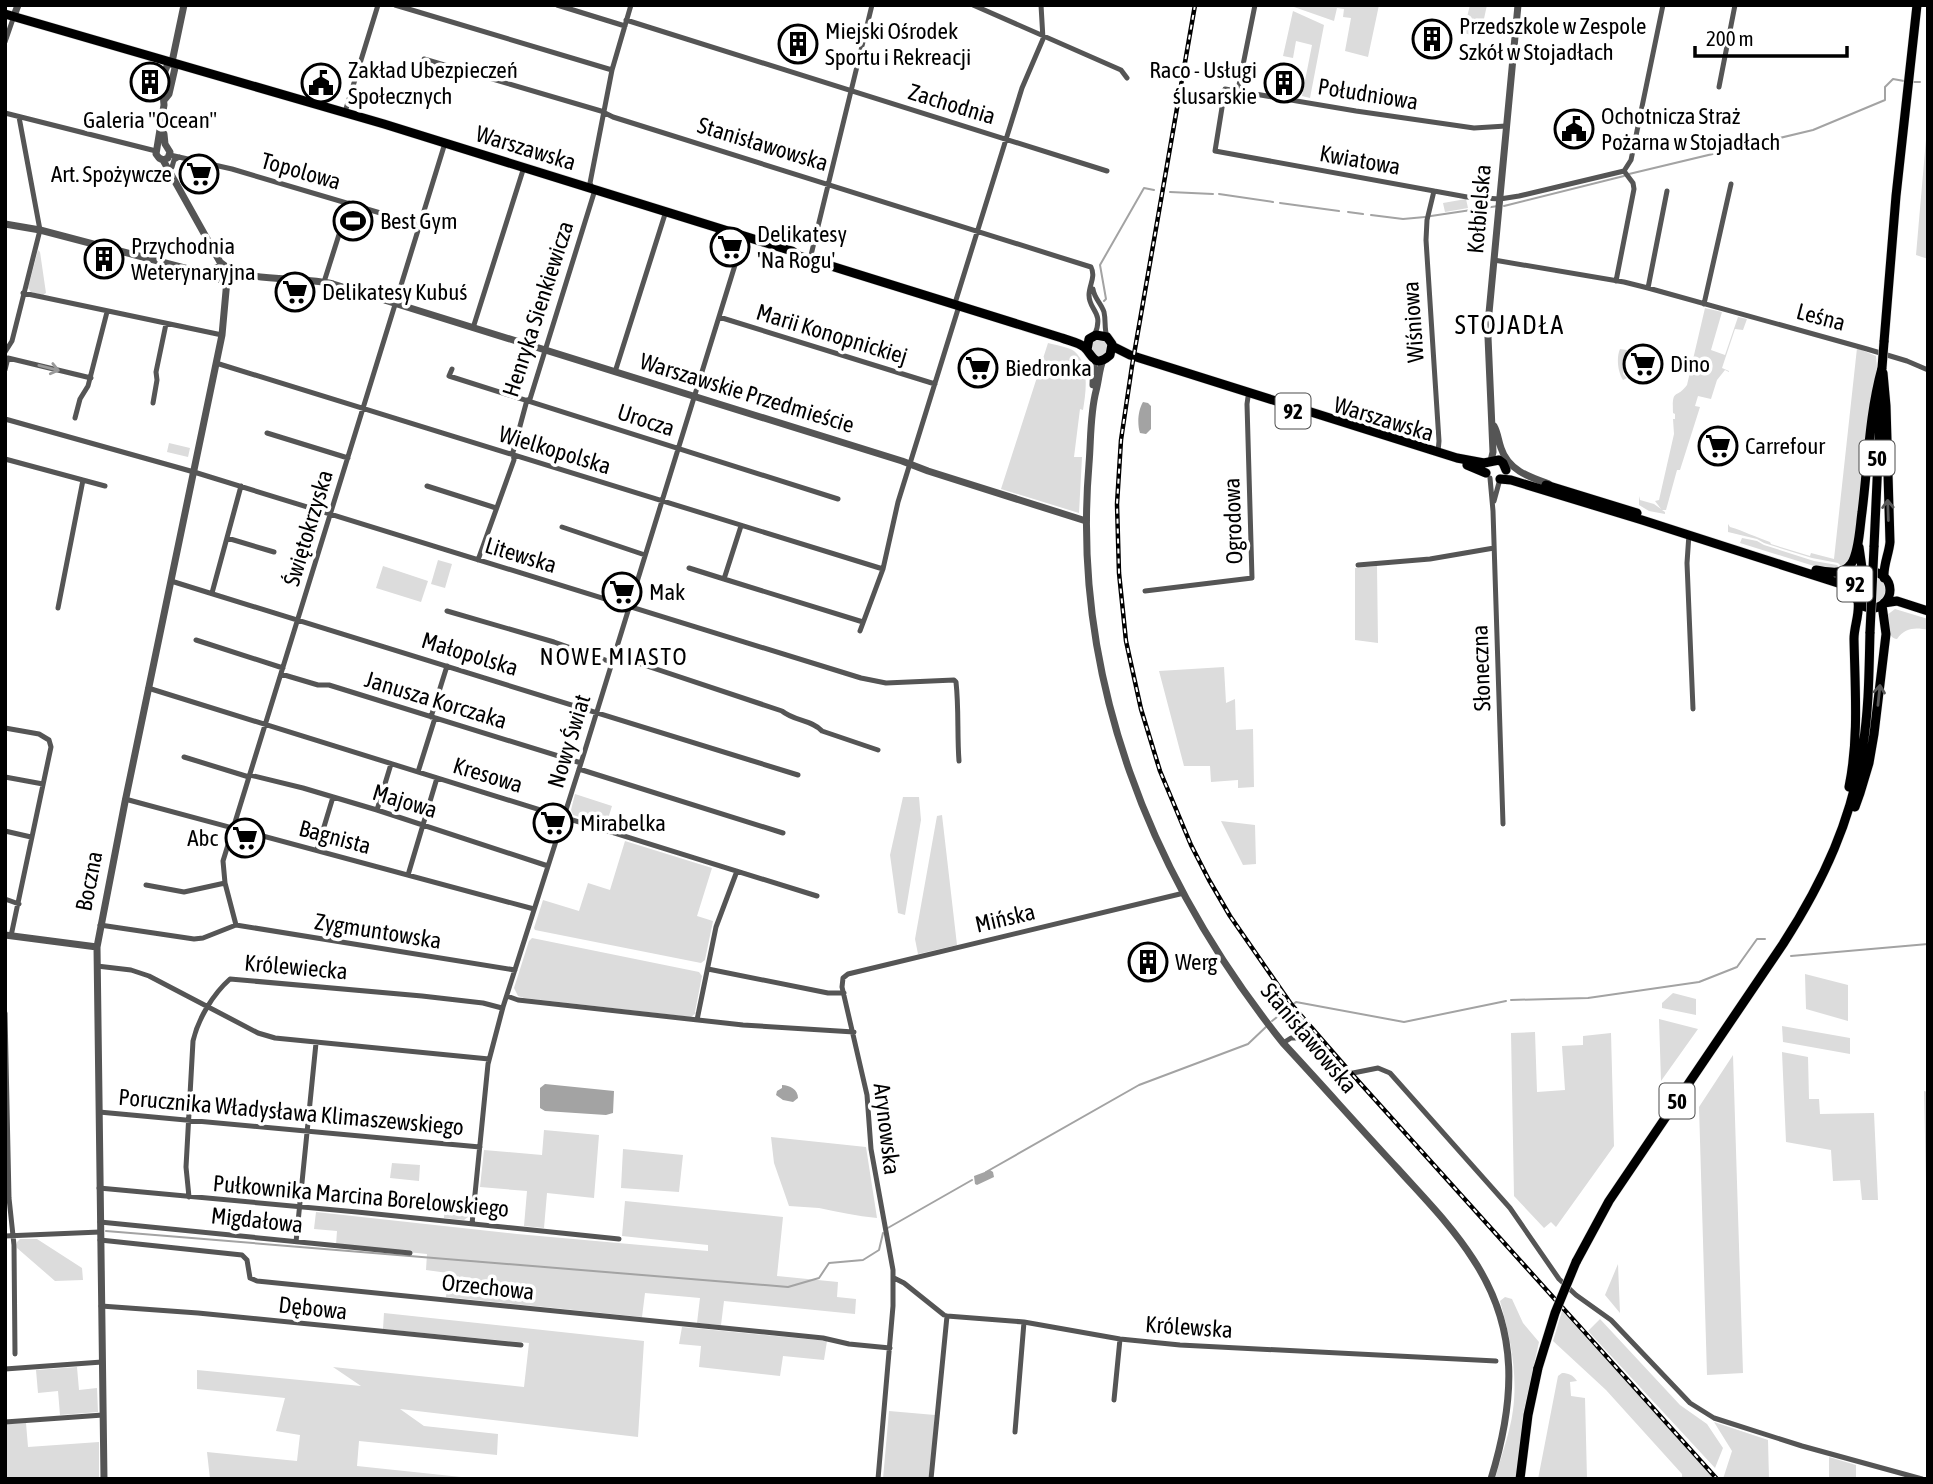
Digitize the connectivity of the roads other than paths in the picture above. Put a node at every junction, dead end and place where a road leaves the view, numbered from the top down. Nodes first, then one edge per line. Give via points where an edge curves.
1 (18, 5) edge
2 (184, 5) edge
3 (377, 5) edge
4 (395, 5) edge
5 (557, 5) edge
6 (631, 5) edge
7 (872, 5) edge
8 (973, 5) edge
9 (1041, 5) edge
10 (1255, 5) edge
11 (1518, 5) edge
12 (1662, 5) edge
13 (1735, 5) edge
14 (1917, 5) edge
15 (10, 15) edge
16 (626, 23) junction
17 (1043, 36) junction
18 (5, 42) edge
19 (424, 59) dead end
20 (172, 62) junction
21 (611, 70) junction
22 (1127, 78) dead end
23 (1719, 88) dead end
24 (1238, 90) junction
25 (851, 91) junction
26 (345, 112) junction
27 (5, 113) edge
28 (603, 113) junction
29 (19, 117) junction
30 (1506, 126) junction
31 (1006, 139) junction
32 (445, 143) junction
33 (1215, 151) joint
34 (164, 153) junction
35 (179, 157) junction
36 (172, 167) junction
37 (524, 167) junction
38 (1107, 171) dead end
39 (1626, 173) junction
40 (1731, 184) dead end
41 (829, 185) junction
42 (592, 188) junction
43 (180, 190) junction
44 (1434, 191) junction
45 (1667, 191) dead end
46 (349, 203) junction
47 (1499, 203) junction
48 (666, 211) junction
49 (5, 224) edge
50 (421, 225) junction
51 (40, 230) junction
52 (977, 231) junction
53 (744, 236) junction
54 (792, 251) junction
55 (811, 256) junction
56 (1494, 260) junction
57 (222, 274) junction
58 (1616, 281) junction
59 (324, 282) junction
60 (1092, 286) junction
61 (1648, 288) junction
62 (23, 293) junction
63 (396, 304) junction
64 (960, 304) junction
65 (1704, 304) junction
66 (107, 312) junction
67 (719, 317) junction
68 (166, 324) junction
69 (473, 328) junction
70 (222, 335) junction
71 (1092, 337) junction
72 (1110, 341) junction
73 (545, 350) junction
74 (1087, 350) junction
75 (6, 355) edge
76 (1102, 359) junction
77 (216, 363) junction
78 (1882, 368) junction
79 (452, 369) dead end
80 (5, 370) edge
81 (1928, 370) edge
82 (615, 372) junction
83 (91, 378) junction
84 (935, 384) junction
85 (694, 396) junction
86 (1248, 397) junction
87 (527, 400) junction
88 (153, 403) dead end
89 (364, 409) junction
90 (1492, 417) junction
91 (75, 418) dead end
92 (5, 419) edge
93 (1494, 426) junction
94 (267, 433) dead end
95 (678, 449) junction
96 (1438, 452) junction
97 (513, 456) junction
98 (348, 458) junction
99 (5, 460) edge
100 (1497, 463) junction
101 (910, 464) junction
102 (194, 472) junction
103 (1494, 477) junction
104 (83, 481) junction
105 (105, 486) dead end
106 (241, 486) junction
107 (427, 486) dead end
108 (1556, 487) junction
109 (838, 499) dead end
110 (662, 502) junction
111 (496, 508) junction
112 (331, 514) junction
113 (1086, 521) junction
114 (741, 526) junction
115 (562, 527) dead end
116 (1689, 534) junction
117 (1859, 534) junction
118 (227, 538) junction
119 (1494, 548) junction
120 (274, 552) dead end
121 (645, 555) junction
122 (478, 560) junction
123 (1358, 565) dead end
124 (689, 568) dead end
125 (883, 569) junction
126 (1817, 573) junction
127 (1861, 577) junction
128 (1884, 578) junction
129 (724, 579) junction
130 (171, 581) junction
131 (1889, 587) junction
132 (1145, 591) dead end
133 (212, 593) junction
134 (1856, 598) junction
135 (1883, 604) junction
136 (629, 607) junction
137 (58, 608) dead end
138 (1928, 608) edge
139 (447, 611) dead end
140 (298, 620) junction
141 (863, 622) junction
142 (860, 631) dead end
143 (196, 640) dead end
144 (614, 655) junction
145 (611, 662) junction
146 (447, 666) junction
147 (282, 671) junction
148 (149, 688) junction
149 (1693, 709) dead end
150 (596, 712) junction
151 (433, 718) junction
152 (265, 725) junction
153 (5, 728) edge
154 (877, 750) dead end
155 (184, 757) dead end
156 (959, 761) dead end
157 (391, 764) junction
158 (580, 766) junction
159 (418, 772) junction
160 (798, 775) dead end
161 (249, 776) junction
162 (5, 777) edge
163 (437, 778) junction
164 (43, 785) junction
165 (332, 797) junction
166 (125, 799) junction
167 (377, 810) junction
168 (564, 817) junction
169 (1503, 824) dead end
170 (422, 825) junction
171 (233, 828) junction
172 (1842, 830) junction
173 (5, 831) edge
174 (783, 833) dead end
175 (31, 836) junction
176 (317, 850) junction
177 (548, 866) junction
178 (737, 871) junction
179 (408, 875) junction
180 (225, 883) junction
181 (146, 885) dead end
182 (1184, 893) junction
183 (817, 896) dead end
184 (5, 899) edge
185 (19, 904) junction
186 (534, 909) junction
187 (100, 925) junction
188 (236, 925) junction
189 (8, 935) edge
190 (97, 947) junction
191 (97, 966) junction
192 (708, 969) junction
193 (515, 970) junction
194 (842, 984) joint
195 (844, 993) junction
196 (507, 996) junction
197 (208, 1007) junction
198 (502, 1008) junction
199 (5, 1013) edge
200 (697, 1020) junction
201 (854, 1032) junction
202 (316, 1043) junction
203 (1283, 1043) junction
204 (489, 1059) junction
205 (99, 1112) junction
206 (188, 1120) junction
207 (307, 1130) junction
208 (480, 1147) junction
209 (99, 1188) junction
210 (189, 1197) junction
211 (300, 1207) junction
212 (100, 1222) junction
213 (472, 1224) junction
214 (5, 1236) edge
215 (13, 1236) junction
216 (100, 1236) junction
217 (619, 1239) dead end
218 (296, 1242) junction
219 (410, 1253) dead end
220 (894, 1278) junction
221 (101, 1306) junction
222 (947, 1316) junction
223 (1024, 1322) junction
224 (1120, 1339) junction
225 (521, 1345) dead end
226 (890, 1348) junction
227 (15, 1354) dead end
228 (1496, 1361) dead end
229 (102, 1362) junction
230 (5, 1369) edge
231 (1114, 1400) dead end
232 (103, 1415) junction
233 (5, 1422) edge
234 (1015, 1432) dead end
235 (104, 1479) edge
236 (878, 1479) edge
237 (931, 1479) edge
238 (1491, 1479) edge
239 (1522, 1479) edge
240 (1922, 1479) edge

1 - 15 street
2 - 20 street
3 - 26 street
4 - 21 street
5 - 16 street, Zachodnia
6 - 16 street, Henryka Sienkiewicza
7 - 25 street
8 - 17 street
9 - 17 street
10 - 24 street
11 - 30 street, Kołbielska
12 - 39 street
13 - 23 street
14 - 78 main road, 50, bridge
15 - 18 street
15 - 20 main road, Warszawska / 92
16 - 21 street, Henryka Sienkiewicza
16 - 25 street, Zachodnia
17 - 22 street via 1121,70
17 - 31 street
19 - 28 street, Stanisławowska
20 - 26 main road, Warszawska / 92
20 - 34 street via 165,71 163,93
21 - 28 street, Henryka Sienkiewicza
24 - 30 street, Południowa via 1474,128
24 - 33 street, Południowa via 1225,89
25 - 31 street, Zachodnia
25 - 41 street
26 - 32 main road, Warszawska / 92
27 - 29 street, Topolowa
28 - 41 street, Stanisławowska
28 - 42 street, Henryka Sienkiewicza
29 - 34 street, Topolowa
29 - 51 street
30 - 47 street, Kołbielska
31 - 38 street, Zachodnia
31 - 52 street
32 - 37 main road, Warszawska / 92
32 - 50 street, Świętokrzyska
33 - 44 street, Kwiatowa
34 - 35 street, Topolowa
34 - 36 street
34 - 43 street
35 - 36 street
35 - 46 street, Topolowa
36 - 43 street
37 - 42 main road, Warszawska / 92
37 - 69 street
39 - 47 street, Kwiatowa
39 - 58 street via 1634,188
40 - 65 street
41 - 52 street, Stanisławowska
41 - 55 street
42 - 48 main road, Warszawska / 92
42 - 73 street, Henryka Sienkiewicza
43 - 57 street, Boczna
44 - 47 street, Kwiatowa
44 - 96 street, Wiśniowa via 1427,217 1427,272
45 - 61 street
46 - 50 street, Topolowa
46 - 59 street
47 - 56 street, Kołbielska
48 - 53 main road, Warszawska / 92
48 - 82 street
49 - 51 street, Warszawskie Przedmieście
50 - 63 street, Świętokrzyska
51 - 57 street, Warszawskie Przedmieście via 202,273
51 - 62 street
52 - 60 street, Stanisławowska via 1091,267
52 - 64 street
53 - 54 main road, Warszawska / 92
53 - 67 street, Nowy Świat
54 - 55 main road, Warszawska / 92
54 - 64 main road, Warszawska / 92
55 - 64 main road, Warszawska / 92
56 - 58 street, Leśna
56 - 90 street, Kołbielska via 1488,337
57 - 59 street, Warszawskie Przedmieście
57 - 70 street, Boczna
58 - 61 street, Leśna
59 - 63 street, Warszawskie Przedmieście
60 - 71 street via 1090,298 1098,317
60 - 72 street via 1104,311
61 - 65 street, Leśna
62 - 66 street
62 - 75 street
63 - 69 street, Warszawskie Przedmieście
63 - 89 street, Świętokrzyska
64 - 71 main road, Warszawska / 92 via 1083,339
64 - 74 main road, Warszawska / 92
64 - 84 street
65 - 81 street, Leśna
66 - 68 street
66 - 83 street
67 - 84 street, Marii Konopnickiej
67 - 85 street, Nowy Świat
68 - 70 street
68 - 88 street
69 - 73 street, Warszawskie Przedmieście
70 - 77 street, Boczna
71 - 72 main road, 92 via 1100,334
71 - 74 main road
72 - 76 main road via 1112,352
72 - 96 main road, Warszawska / 92 via 1121,351 1143,359
73 - 82 street, Warszawskie Przedmieście
73 - 87 street, Henryka Sienkiewicza
74 - 76 main road, 92
75 - 80 street
75 -> 83 street
76 - 86 main road, Warszawska / 92 via 1128,358
76 - 113 street, Stanisławowska
77 - 89 street, Wielkopolska
77 - 102 street, Boczna
78 - 117 main road via 1873,406
128 -> 78 main road via 1889,542
78 - 172 main road, 50, bridge via 1863,747
79 - 87 street, Urocza via 450,376
82 - 85 street, Warszawskie Przedmieście
83 - 91 street
84 - 101 street
85 - 95 street, Nowy Świat
85 - 101 street, Warszawskie Przedmieście
86 - 103 main road, Warszawska / 92
86 - 132 street, Ogrodowa via 1252,578
87 - 95 street, Urocza
87 - 97 street, Henryka Sienkiewicza
89 - 97 street, Wielkopolska
89 - 98 street, Świętokrzyska
90 - 93 street, Kołbielska
90 - 100 street, Kołbielska
92 - 102 street, Litewska
93 - 100 street, Kołbielska
93 - 108 street via 1511,465
94 - 98 street
95 - 109 street, Urocza
95 - 110 street, Nowy Świat
96 - 100 main road, Warszawska / 92
97 - 110 street, Wielkopolska
97 - 111 street, Henryka Sienkiewicza
98 - 112 street, Świętokrzyska
99 - 104 street
100 - 103 main road via 1486,469
100 - 103 main road via 1504,475
100 - 108 main road, Warszawska / 92 via 1533,482
101 - 113 street, Warszawskie Przedmieście
101 - 125 street
102 - 106 street, Litewska
102 - 130 street, Boczna
103 - 116 main road, Warszawska / 92
103 - 119 street, Słoneczna
104 - 105 street
104 - 137 street
106 - 112 street, Litewska
106 - 118 street
107 - 111 street
108 - 126 main road, Warszawska / 92
110 - 114 street, Wielkopolska
110 - 121 street, Nowy Świat
111 - 122 street, Henryka Sienkiewicza
112 - 122 street, Litewska
112 - 140 street, Świętokrzyska
113 - 182 street, Stanisławowska via 1093,620 1118,739 1152,830
114 - 125 street, Wielkopolska
114 - 129 street
115 - 121 street
116 - 126 main road, Warszawska / 92
116 - 149 street
117 - 126 main road via 1848,568
117 - 127 main road
118 - 120 street
118 - 133 street
119 - 123 street
119 - 169 street, Słoneczna
121 - 136 street, Nowy Świat
122 - 136 street, Litewska
124 - 129 street
125 - 141 street
126 - 127 main road, Warszawska / 92 via 1843,579
126 - 134 main road, 92 via 1847,586
127 - 128 main road, 92 via 1872,572
127 - 134 main road, 92 via 1854,588
128 - 131 main road, 92
129 - 141 street
130 - 133 street, Małopolska
130 - 148 street, Boczna
131 - 135 main road, 92
131 - 138 main road, 92
133 - 140 street, Małopolska
134 - 135 main road, 92 via 1870,608
134 - 172 main road via 1855,736
135 - 138 main road, 92 via 1897,601
172 -> 135 main road via 1860,793 1874,734 1886,634
136 - 144 street, Nowy Świat
136 - 156 street, Litewska via 837,672 886,683 954,680
139 - 145 street
140 - 146 street, Małopolska
140 - 147 street, Świętokrzyska
141 - 142 street
143 - 147 street, Janusza Korczaka
144 - 145 street, Nowy Świat
144 - 154 street via 782,711
145 - 150 street, Nowy Świat
146 - 150 street, Małopolska
146 - 151 street
147 - 151 street, Janusza Korczaka
147 - 152 street, Świętokrzyska
148 - 152 street, Kresowa
148 - 166 street, Boczna
150 - 158 street, Nowy Świat
150 - 160 street, Małopolska
151 - 158 street, Janusza Korczaka
151 - 159 street
152 - 157 street, Kresowa
152 - 161 street, Świętokrzyska
153 - 164 street via 49,740
155 - 161 street, Majowa
157 - 159 street, Kresowa
157 - 167 street
158 - 168 street, Nowy Świat
158 - 174 street, Janusza Korczaka
159 - 163 street, Kresowa
161 - 165 street, Majowa
161 - 171 street, Świętokrzyska
162 - 164 street
163 - 168 street, Kresowa
163 - 170 street
164 - 175 street
165 - 167 street, Majowa
165 - 176 street
166 - 171 street, Bagnista
166 - 187 street, Boczna
167 - 170 street, Majowa
168 - 177 street, Nowy Świat
168 - 178 street, Kresowa
170 - 177 street, Majowa
170 - 179 street
171 - 176 street, Bagnista
171 - 180 street, Świętokrzyska via 223,864
172 - 239 main road, 50, bridge via 1802,914 1616,1190 1576,1262 1538,1368
173 - 175 street
175 - 185 street
176 - 179 street, Bagnista
177 - 186 street, Nowy Świat
178 - 183 street, Kresowa
178 - 192 street via 719,918
179 - 186 street, Bagnista
180 - 181 street via 184,892
180 - 188 street, Świętokrzyska
182 - 194 street, Mińska via 848,974
182 - 203 street, Stanisławowska via 1226,964
184 - 185 street
185 - 189 street
186 - 193 street, Nowy Świat
187 - 188 street via 194,939
187 - 190 street, Boczna
188 - 193 street, Zygmuntowska
189 - 190 street
190 - 191 street, Boczna
191 - 197 street via 149,976
191 - 205 street, Boczna
192 - 195 street
192 - 200 street
193 - 196 street, Nowy Świat
194 - 195 street, Arynowska
195 - 201 street, Arynowska
196 - 198 street, Nowy Świat
196 - 200 street
197 - 198 street, Królewiecka via 218,991 234,979
197 - 202 street via 258,1033
197 - 206 street, Królewiecka via 193,1041
198 - 204 street, Nowy Świat
199 - 215 street
200 - 201 street
201 - 220 street, Arynowska
202 - 204 street
202 - 207 street
203 - 238 street, Stanisławowska via 1455,1234 1483,1276 1505,1338 1509,1367 1503,1438
203 - 240 street via 1302,1038 1338,1076 1378,1068 1390,1073 1510,1208 1559,1279 1611,1320 1690,1404 1714,1418
204 - 208 street, Nowy Świat
205 - 206 street, Porucznika Władysława Klimaszewskiego
205 - 209 street, Boczna
206 - 207 street, Porucznika Władysława Klimaszewskiego
206 - 210 street, Królewiecka
207 - 208 street, Porucznika Władysława Klimaszewskiego
207 - 211 street
208 - 213 street, Nowy Świat
209 - 210 street, Pułkownika Marcina Borelowskiego
209 - 212 street, Boczna
210 - 211 street, Pułkownika Marcina Borelowskiego
211 - 213 street, Pułkownika Marcina Borelowskiego
211 - 218 street
212 - 216 street, Boczna
212 - 218 street, Migdałowa
213 - 217 street, Pułkownika Marcina Borelowskiego
214 - 215 street
215 - 216 street
215 - 227 street
216 - 221 street, Boczna
216 - 226 street, Orzechowa via 242,1255 250,1278 257,1282
218 - 219 street, Migdałowa
220 - 222 street
220 - 226 street, Arynowska
221 - 225 street, Dębowa
221 - 229 street, Boczna
222 - 223 street, Królewska
222 - 237 street
223 - 224 street, Królewska
223 - 234 street
224 - 228 street, Królewska
224 - 231 street
226 - 236 street, Arynowska
229 - 230 street
229 - 232 street, Boczna
232 - 233 street
232 - 235 street, Boczna

